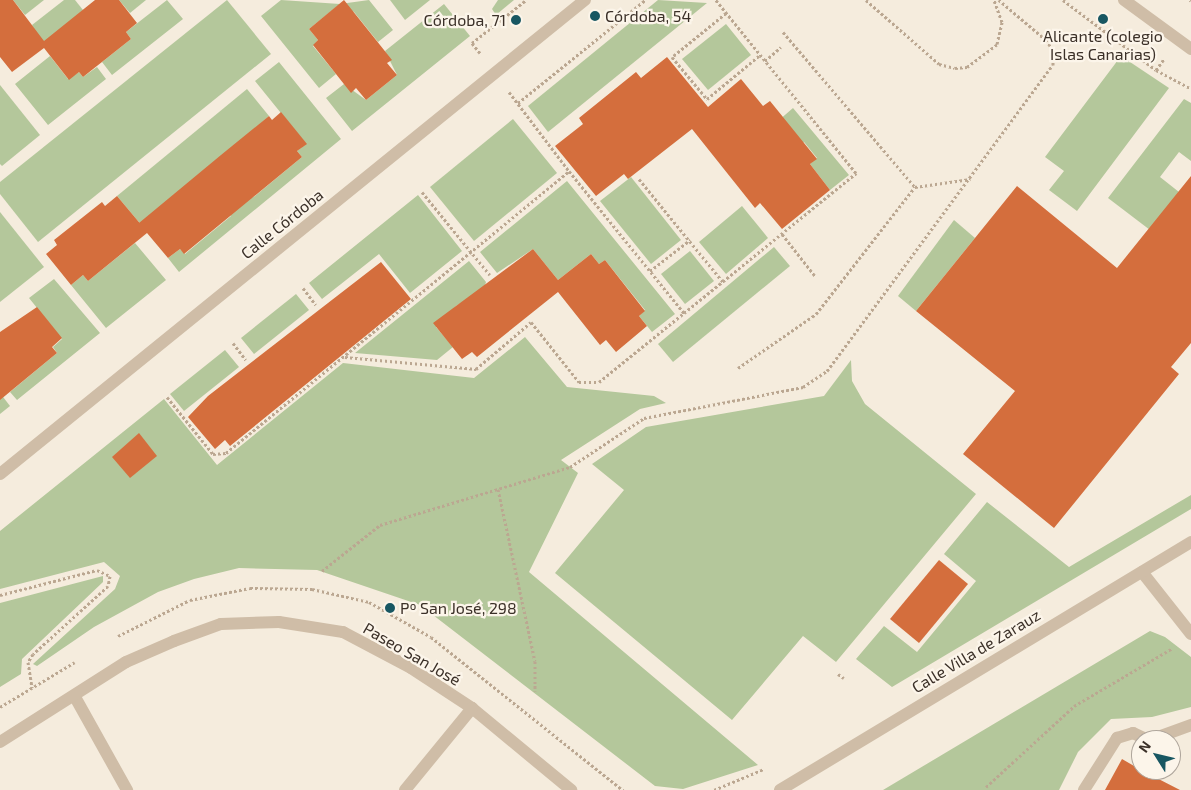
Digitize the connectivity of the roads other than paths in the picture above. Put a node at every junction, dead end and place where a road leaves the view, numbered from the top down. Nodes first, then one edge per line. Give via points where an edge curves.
1 (585, 0) edge
2 (1124, 0) edge
3 (1191, 48) edge
4 (0, 474) edge
5 (1188, 544) edge
6 (1191, 558) edge
7 (1142, 572) junction
8 (1191, 634) edge
9 (75, 697) junction
10 (472, 708) junction
11 (1191, 725) edge
12 (1177, 730) edge
13 (1131, 734) edge
14 (0, 742) edge
15 (127, 790) edge
16 (405, 790) edge
17 (571, 790) edge
18 (780, 790) edge
19 (1084, 790) edge

1 - 4 street, Calle Córdoba
2 - 3 street
5 - 6 street
5 - 7 street, Calle Villa de Zarauz
7 - 8 street
7 - 18 street, Calle Villa de Zarauz
9 - 10 street, Paseo San José via 126,662 174,641 221,624 279,622 343,632 411,668
9 - 14 street, Paseo San José
9 - 15 street
10 - 16 street
10 - 17 street, Paseo San José
11 - 12 street
13 - 19 street via 1117,738

